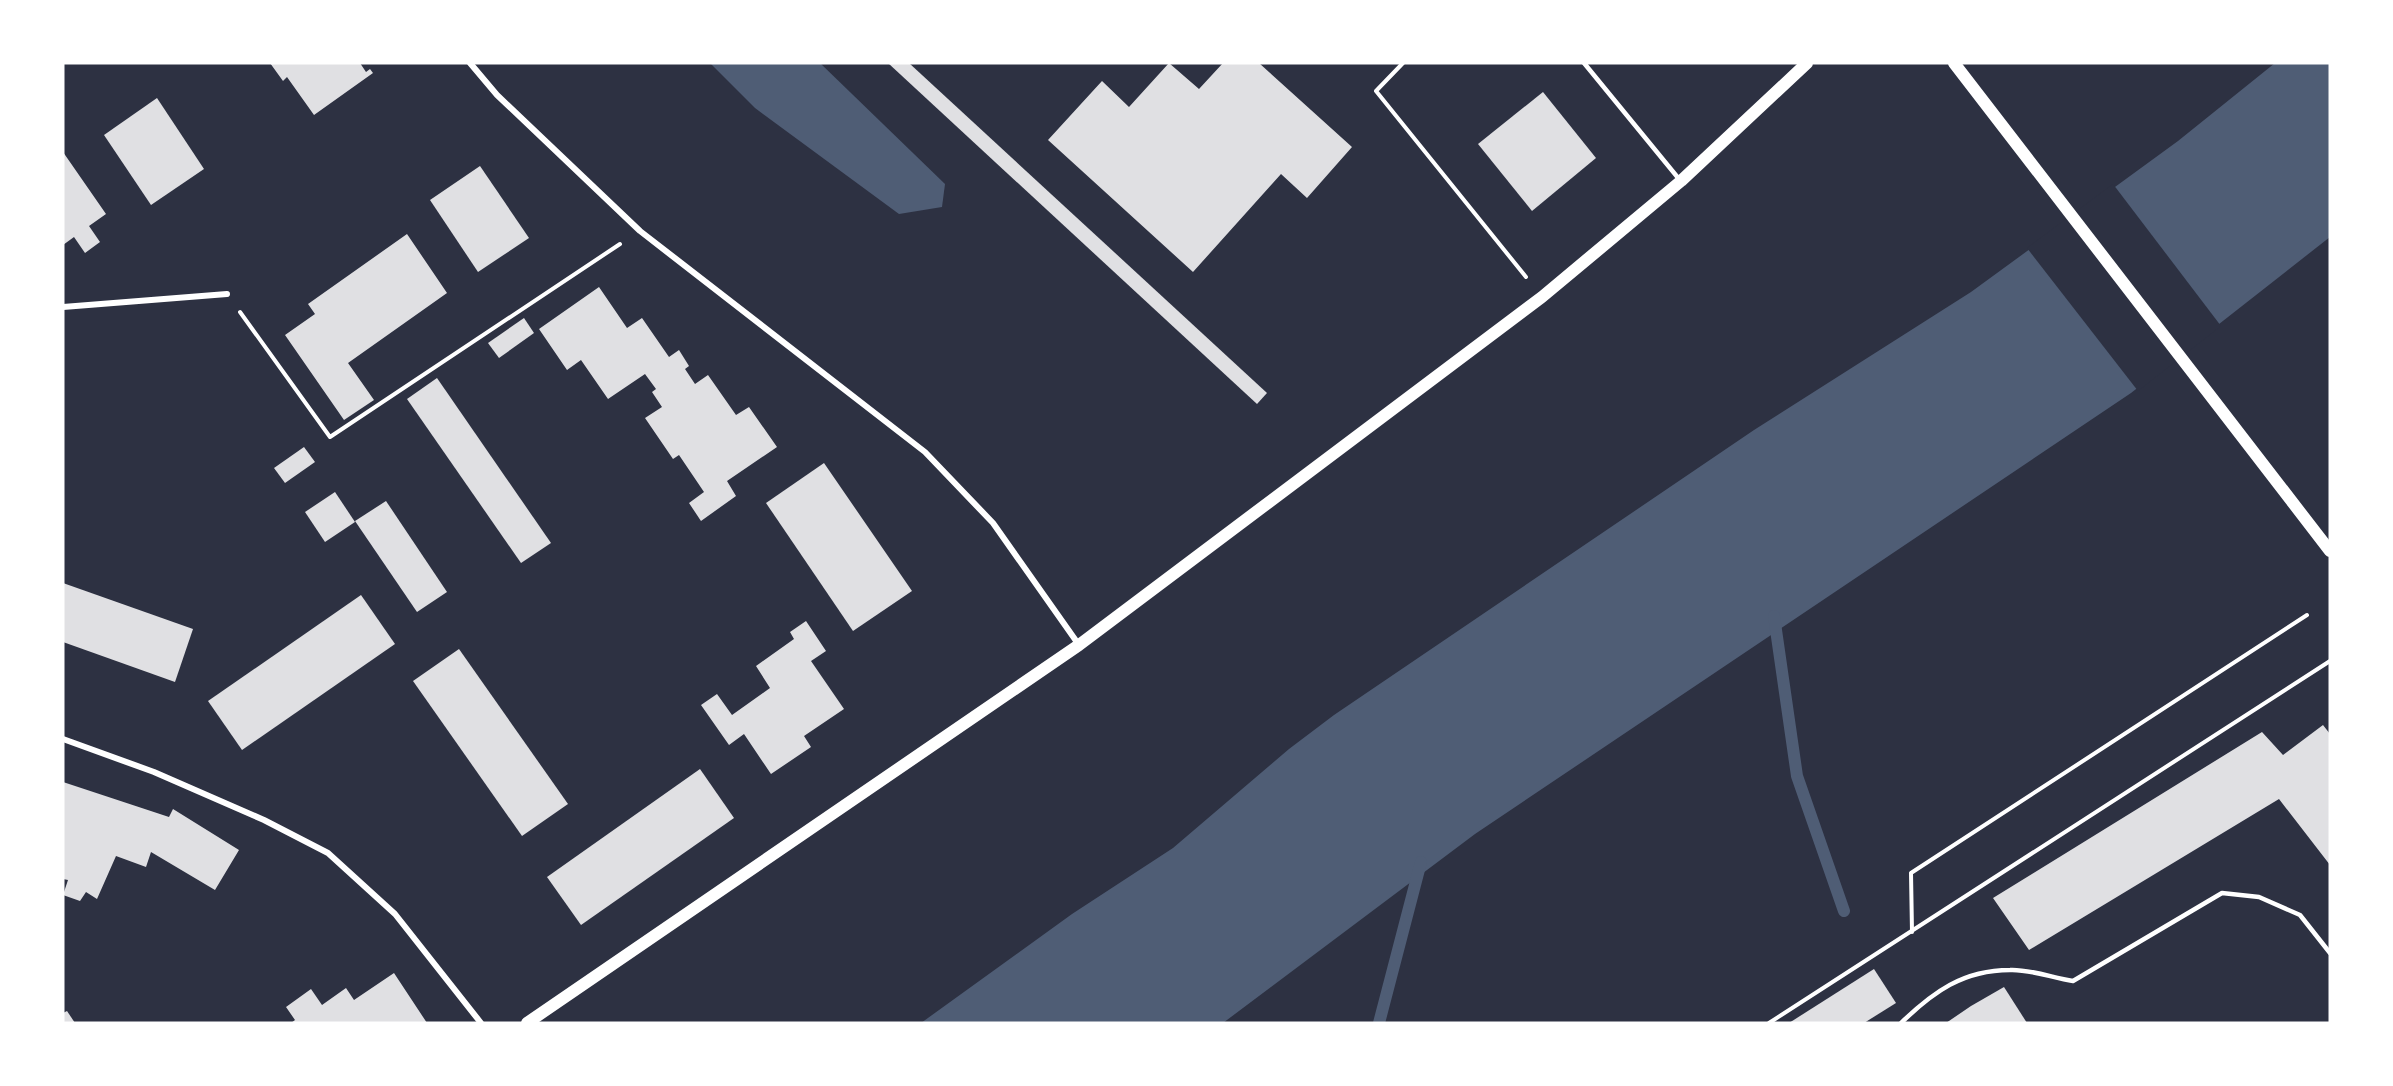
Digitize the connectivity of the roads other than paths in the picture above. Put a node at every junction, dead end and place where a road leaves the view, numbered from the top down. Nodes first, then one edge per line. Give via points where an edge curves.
1 (470, 63) edge
2 (1584, 63) edge
3 (1807, 63) edge
4 (1954, 63) edge
5 (1681, 181) junction
6 (227, 294) road end
7 (63, 307) edge
8 (2330, 550) edge
9 (1079, 645) junction
10 (63, 739) edge
11 (2330, 953) edge
12 (481, 1023) edge
13 (527, 1023) edge
14 (1901, 1023) edge

1 - 9 street via 497,95 640,231 925,452 993,523
2 - 5 lane
3 - 5 main road
4 - 8 main road
5 - 9 main road via 1542,297
6 - 7 street
9 - 13 main road
10 - 12 street via 154,772 328,853 395,914
11 - 14 lane via 2300,915 2259,897 2222,892 2073,981 2011,970 1971,974 1925,1000

